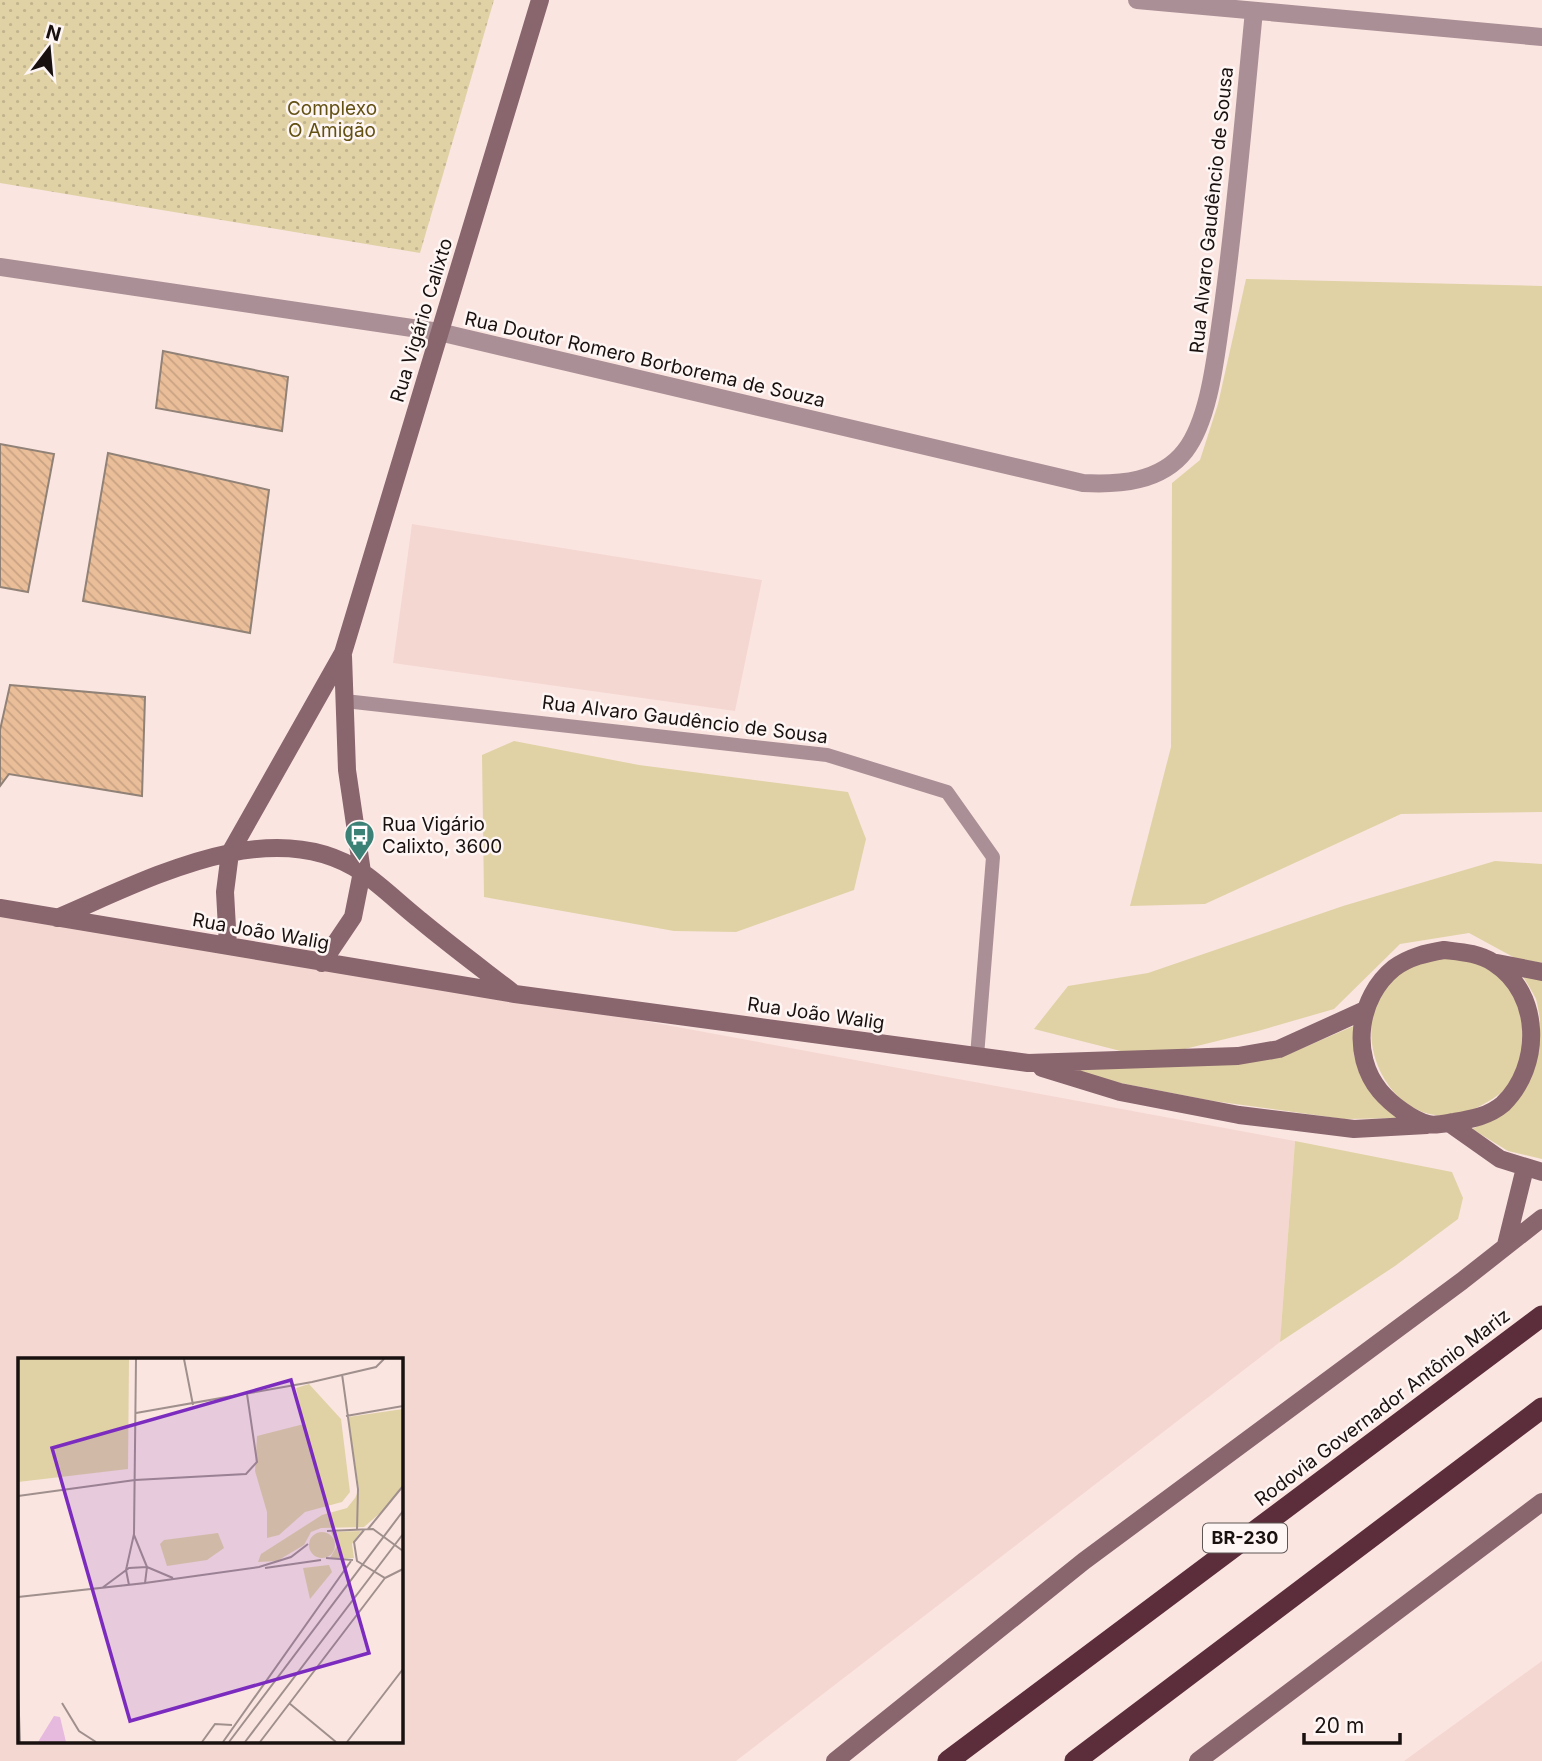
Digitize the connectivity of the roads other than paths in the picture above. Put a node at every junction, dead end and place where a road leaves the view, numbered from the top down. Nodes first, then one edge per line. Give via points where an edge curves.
1 (540, 0) edge
2 (1137, 0) edge
3 (1254, 11) junction
4 (1542, 37) edge
5 (0, 267) edge
6 (439, 332) junction
7 (1111, 485) joint
8 (343, 653) junction
9 (345, 701) junction
10 (230, 853) junction
11 (362, 872) junction
12 (0, 908) edge
13 (57, 918) junction
14 (228, 946) junction
15 (322, 963) junction
16 (1494, 963) junction
17 (1542, 972) edge
18 (515, 994) junction
19 (1365, 1010) junction
20 (977, 1056) junction
21 (1028, 1063) junction
22 (1449, 1123) junction
23 (1430, 1125) junction
24 (1533, 1170) edge
25 (1542, 1218) edge
26 (1506, 1245) junction
27 (1542, 1316) edge
28 (1542, 1408) edge
29 (1542, 1502) edge
30 (835, 1761) edge
31 (948, 1761) edge
32 (1075, 1761) edge
33 (1198, 1761) edge

1 - 6 street, Rua Vigário Calixto
2 - 3 street
3 - 4 street
3 - 7 street, Rua Alvaro Gaudêncio de Sousa via 1230,255 1214,371 1197,432 1185,452 1158,473
5 - 6 street, Rua Doutor Romero Borborema de Souza
6 - 7 street, Rua Doutor Romero Borborema de Souza via 1083,483
6 - 8 street, Rua Vigário Calixto
8 - 9 street, Rua Vigário Calixto
8 - 10 street, Rua Vigário Calixto
9 - 11 street, Rua Vigário Calixto via 347,769
9 - 20 lane, Rua Alvaro Gaudêncio de Sousa via 827,755 947,792 993,857
10 - 11 street via 275,846 299,849
10 - 13 street via 173,870
10 - 14 street, Rua Vigário Calixto via 225,892
11 - 15 street, Rua Vigário Calixto via 352,917
11 - 18 street
12 - 13 street, Rua João Walig
13 - 14 street, Rua João Walig
14 - 15 street, Rua João Walig
15 - 18 street, Rua João Walig
16 - 17 street
16 - 19 street via 1470,953 1444,950 1417,955 1385,977
16 - 22 street via 1515,981 1529,1005 1535,1032 1532,1060 1521,1085 1502,1105 1477,1118
18 - 20 street, Rua João Walig
19 - 21 street via 1279,1049 1238,1056
19 - 23 street via 1361,1038 1366,1066 1380,1091
20 - 21 street, Rua João Walig
21 - 23 street via 1120,1092 1239,1115 1354,1129
22 - 23 street
22 - 24 street via 1500,1159
24 - 26 street
25 - 26 street
26 - 30 street via 1084,1561
27 - 31 highway, Rodovia Governador Antônio Mariz / BR-230
28 - 32 highway
29 - 33 street

